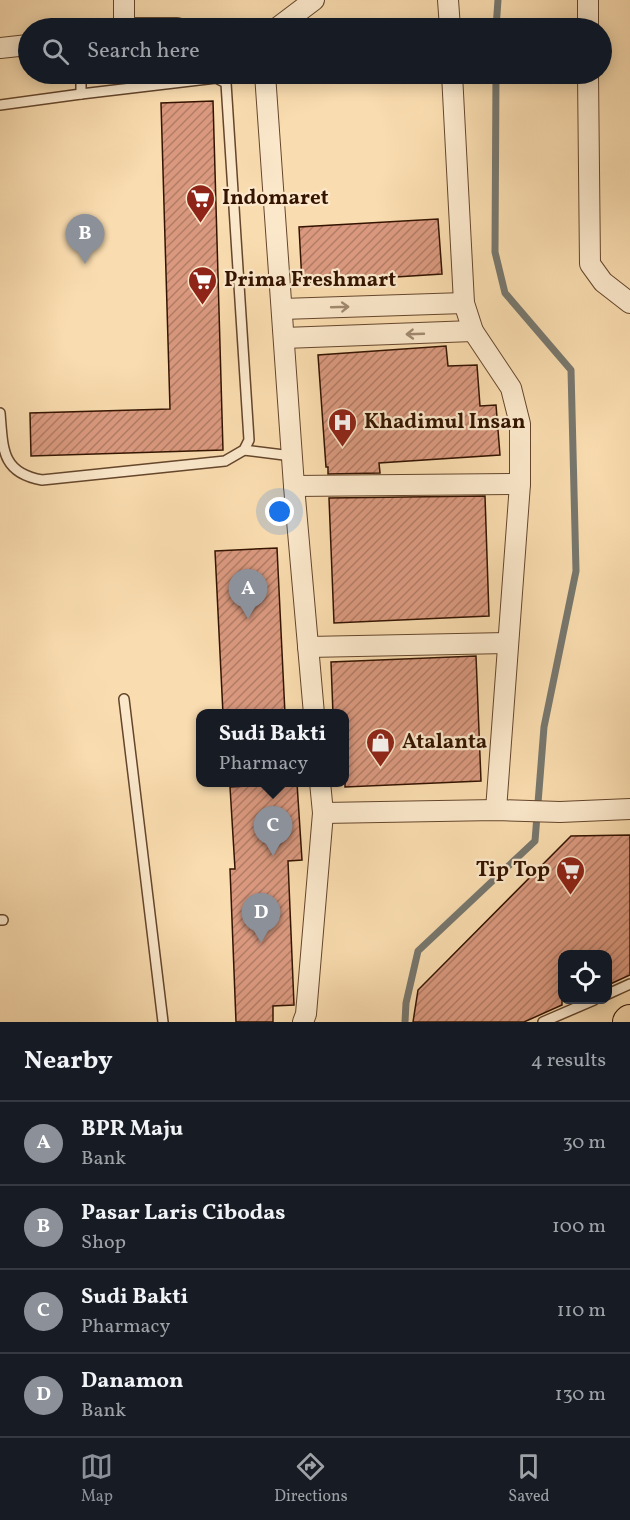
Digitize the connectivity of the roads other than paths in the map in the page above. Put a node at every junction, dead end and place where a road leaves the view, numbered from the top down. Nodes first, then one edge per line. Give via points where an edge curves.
1 (124, 0) edge
2 (314, 0) edge
3 (448, 0) edge
4 (588, 0) edge
5 (123, 18) edge
6 (290, 18) edge
7 (449, 18) edge
8 (588, 18) edge
9 (18, 46) edge
10 (0, 48) edge
11 (81, 84) edge
12 (165, 84) edge
13 (226, 84) edge
14 (266, 84) edge
15 (453, 84) edge
16 (588, 84) edge
17 (81, 94) junction
18 (0, 105) edge
19 (464, 303) junction
20 (630, 303) edge
21 (282, 309) junction
22 (473, 332) junction
23 (284, 338) junction
24 (0, 414) edge
25 (244, 450) junction
26 (292, 456) junction
27 (520, 484) junction
28 (294, 486) junction
29 (507, 643) junction
30 (308, 647) junction
31 (124, 699) dead end
32 (314, 709) edge
33 (320, 787) edge
34 (630, 809) edge
35 (496, 810) junction
36 (323, 813) junction
37 (630, 984) edge
38 (612, 992) edge
39 (583, 1004) edge
40 (307, 1019) edge
41 (163, 1022) edge
42 (543, 1022) edge

1 - 5 street
2 - 6 street
3 - 7 street
4 - 8 street
9 - 10 street
11 - 17 lane
12 - 17 lane
13 - 25 lane via 249,440
14 - 21 street
15 - 19 street
16 - 20 street via 590,264 603,282
17 - 18 lane
21 -> 19 street
19 - 22 street
21 - 23 street
22 -> 23 street
22 - 27 street via 514,397 520,424
23 - 26 street
24 - 25 lane via 6,459 20,473 42,480 225,461
25 - 26 lane
26 - 28 street
27 - 28 street
27 - 29 street
28 - 30 street
29 - 30 street
29 - 35 street
30 - 32 street
31 - 41 lane
33 - 36 street
34 - 35 street
35 - 36 street
36 - 40 street
37 - 38 lane
39 - 42 lane

